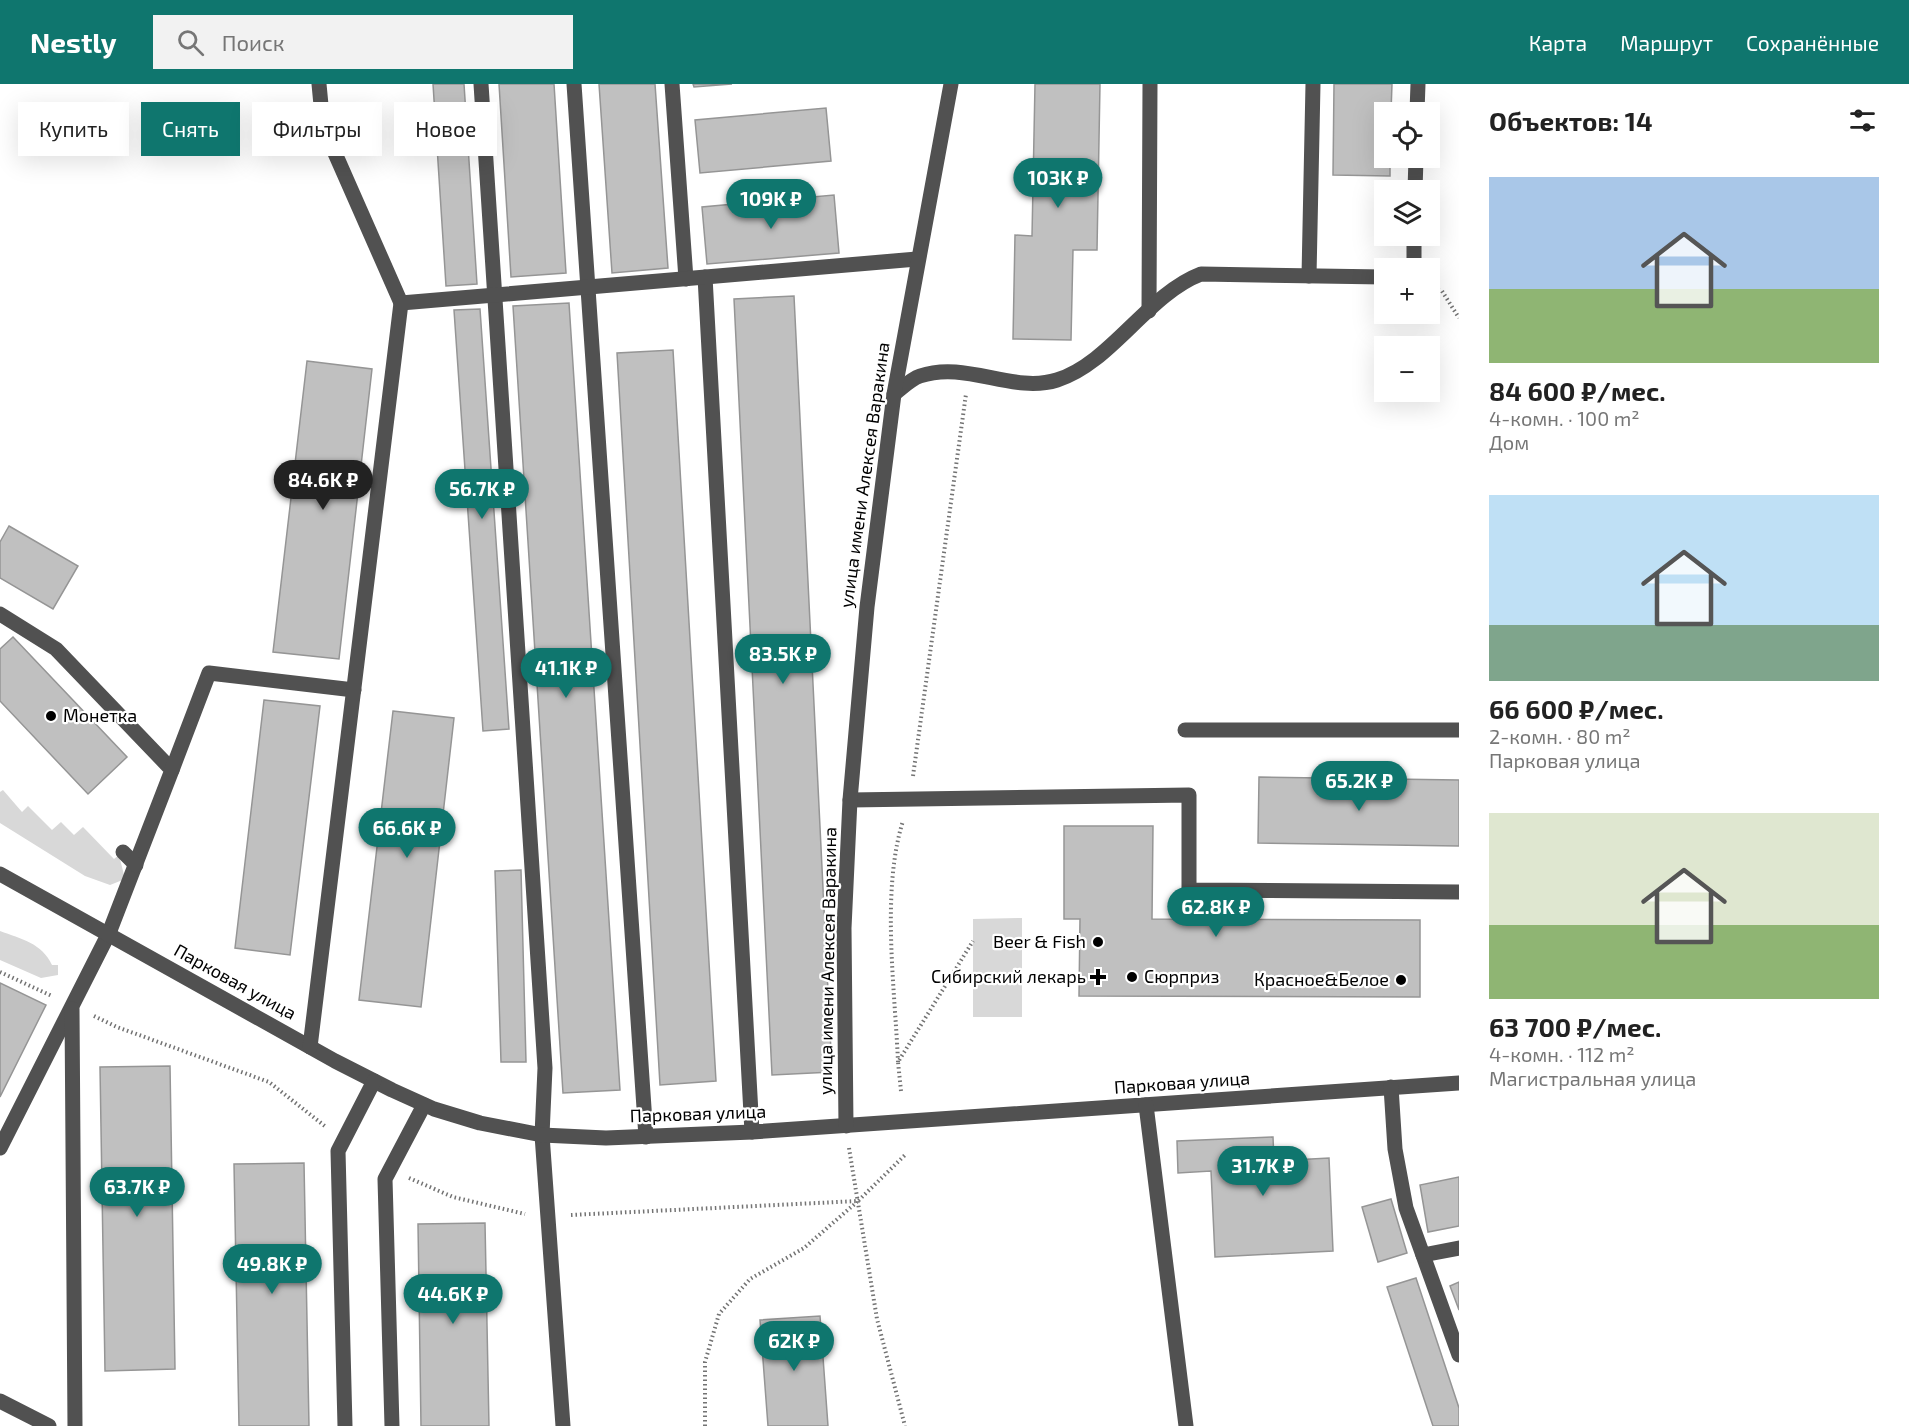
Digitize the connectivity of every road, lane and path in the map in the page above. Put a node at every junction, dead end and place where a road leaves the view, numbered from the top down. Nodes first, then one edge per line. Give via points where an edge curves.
1 (319, 84) edge
2 (481, 84) edge
3 (574, 84) edge
4 (672, 84) edge
5 (951, 84) edge
6 (1150, 84) edge
7 (1313, 84) edge
8 (1418, 84) edge
9 (1417, 102) edge
10 (917, 259) junction
11 (1309, 276) junction
12 (705, 277) junction
13 (1374, 277) edge
14 (686, 279) junction
15 (588, 287) junction
16 (1440, 290) edge
17 (495, 295) junction
18 (401, 303) junction
19 (1149, 311) junction
20 (1459, 318) edge
21 (968, 373) junction
22 (894, 394) junction
23 (0, 614) edge
24 (354, 690) junction
25 (1185, 730) dead end
26 (1459, 730) edge
27 (172, 771) junction
28 (850, 800) junction
29 (909, 800) junction
30 (123, 852) dead end
31 (136, 865) junction
32 (0, 874) edge
33 (1459, 892) edge
34 (109, 933) junction
35 (973, 941) dead end
36 (72, 1006) junction
37 (310, 1047) junction
38 (898, 1062) junction
39 (374, 1081) junction
40 (1459, 1083) edge
41 (1390, 1088) junction
42 (901, 1090) dead end
43 (424, 1104) junction
44 (1146, 1105) junction
45 (846, 1126) junction
46 (752, 1132) junction
47 (542, 1135) junction
48 (646, 1137) junction
49 (0, 1148) edge
50 (858, 1201) junction
51 (1459, 1248) edge
52 (1423, 1255) junction
53 (1459, 1355) edge
54 (0, 1401) edge
55 (49, 1426) edge
56 (75, 1426) edge
57 (345, 1426) edge
58 (392, 1426) edge
59 (562, 1426) edge
60 (705, 1426) edge
61 (905, 1426) edge
62 (1186, 1426) edge

1 - 18 street via 323,126
2 - 17 street
3 - 15 street
4 - 14 street
5 - 10 street, улица имени Алексея Варакина
6 - 19 street
7 - 11 street
8 - 9 street
10 - 12 street
10 - 22 street, улица имени Алексея Варакина
11 - 13 street
11 - 19 street via 1201,274 1175,288
12 - 14 street
12 - 46 street
14 - 15 street
15 - 17 street
15 - 48 street
16 - 20 path
17 - 18 street
17 - 47 street via 545,1068
18 - 24 street
19 - 21 street via 1085,366 1059,380 1041,384
21 - 22 street via 944,371 919,376
21 - 29 path
22 - 28 street, улица имени Алексея Варакина via 867,607
23 - 27 street via 56,650
24 - 27 street via 209,673
24 - 37 street
25 - 26 street
27 - 31 street
28 - 29 street
28 - 45 street, улица имени Алексея Варакина via 844,928
29 - 33 street via 1189,795 1189,890
29 - 38 path via 894,850 892,921
30 - 31 street
31 - 34 street
32 - 34 street, Парковая улица
34 - 36 street
34 - 37 street, Парковая улица
35 - 38 path
36 - 49 street
36 - 56 street
37 - 39 street, Парковая улица
38 - 42 path
39 - 43 street, Парковая улица
39 - 57 street via 338,1150
40 - 41 street, Парковая улица
41 - 44 street, Парковая улица
41 - 52 street via 1395,1149 1406,1208
43 - 47 street, Парковая улица via 480,1123
43 - 58 street via 385,1179
44 - 45 street, Парковая улица
44 - 62 street
45 - 46 street, Парковая улица
45 - 50 path
46 - 48 street, Парковая улица
47 - 48 street, Парковая улица
47 - 59 street
50 - 60 path via 804,1248 750,1279 719,1314 705,1362
50 - 61 path via 877,1319
51 - 52 street
52 - 53 street
54 - 55 street

